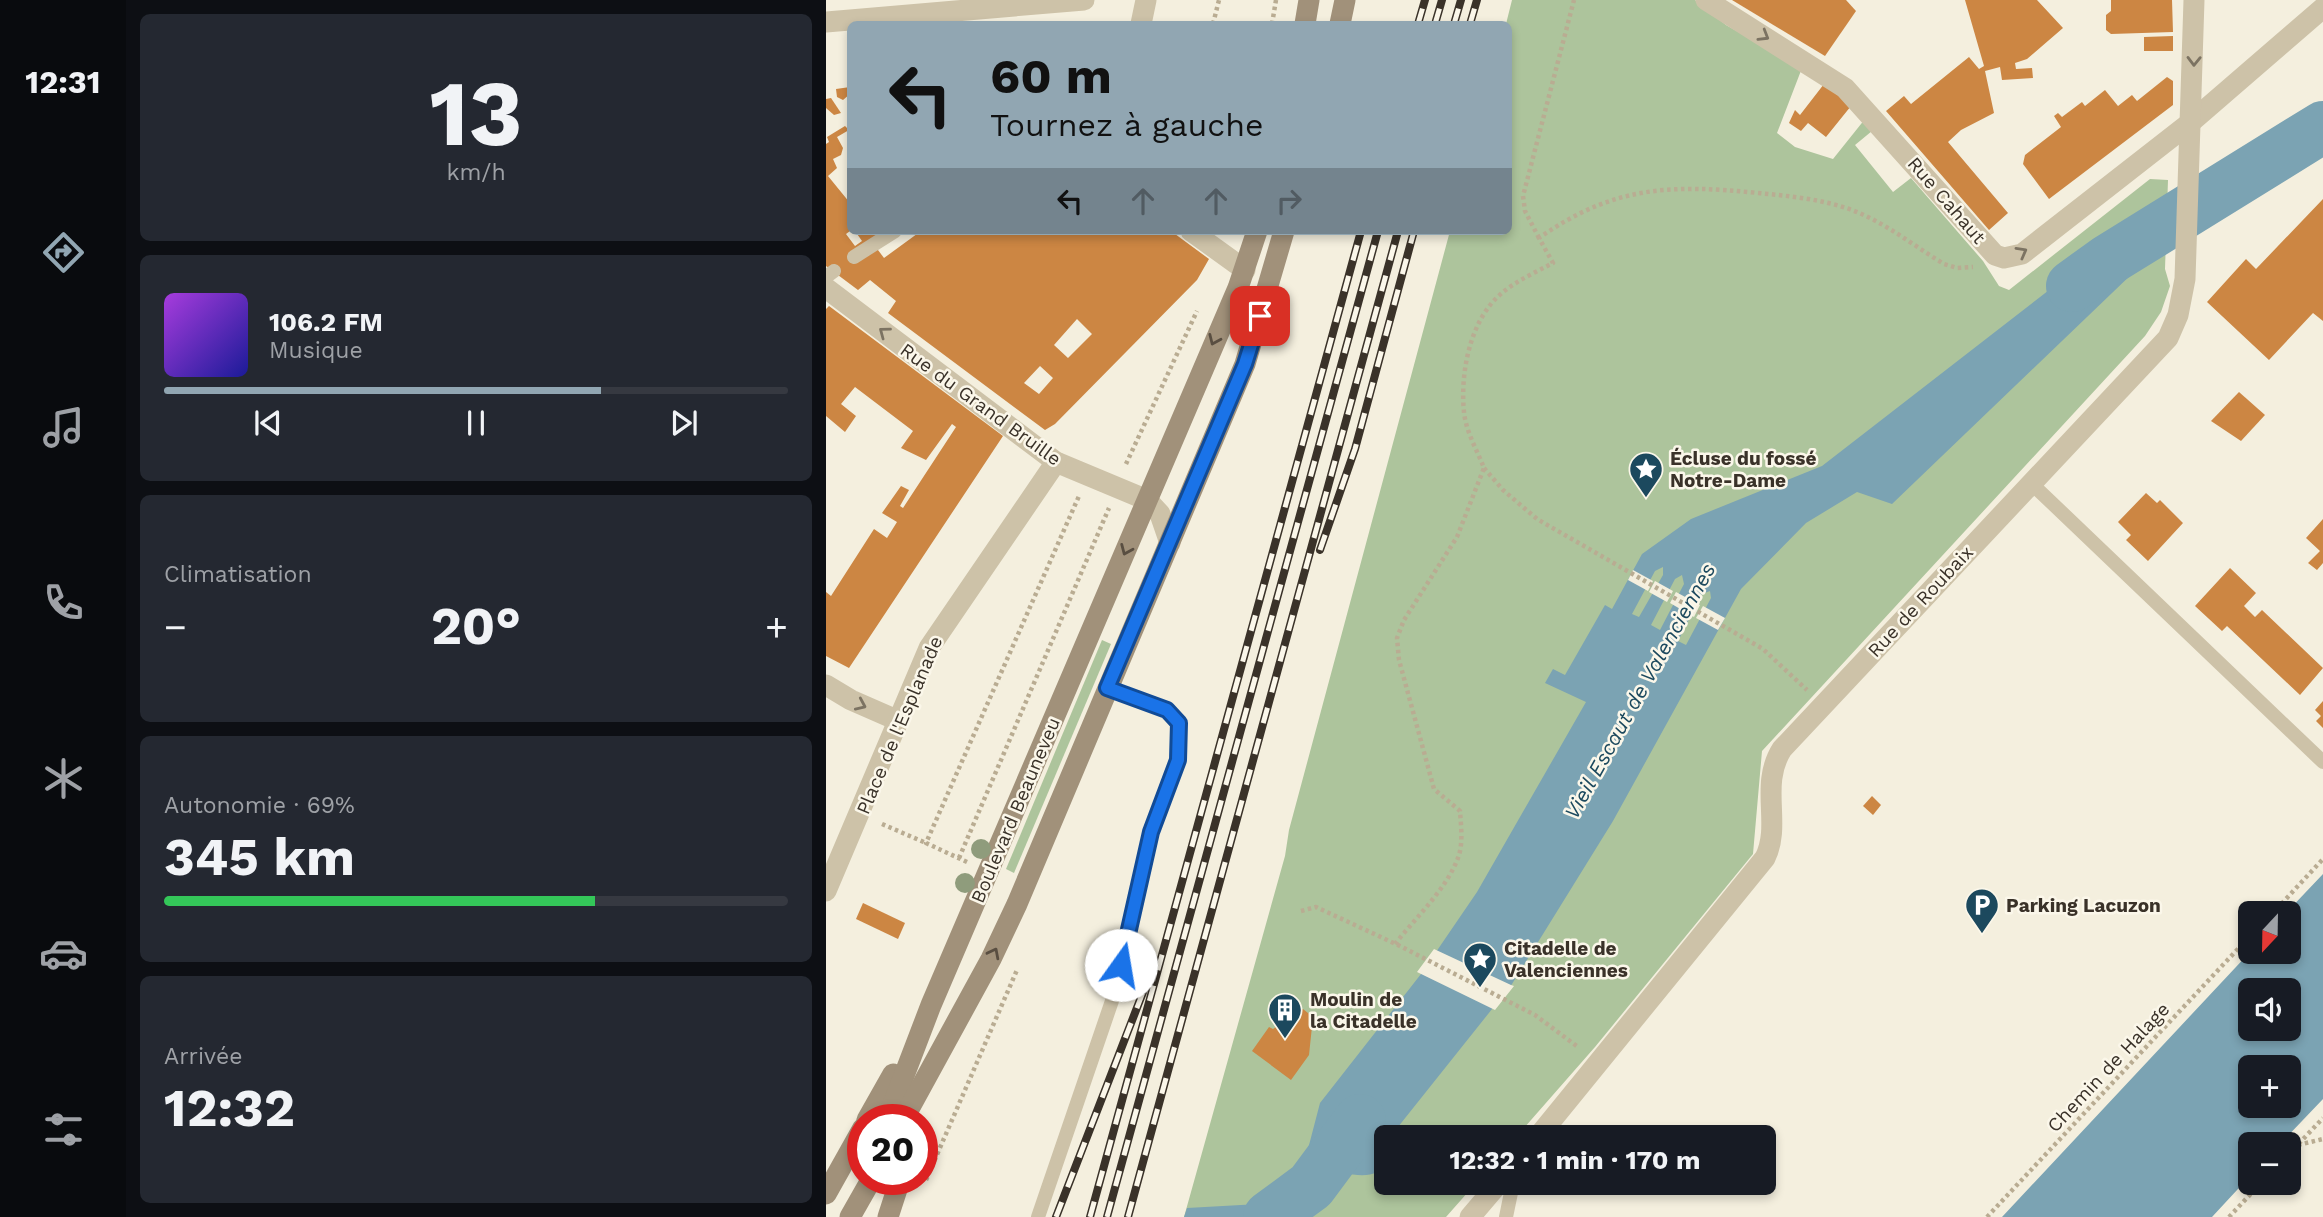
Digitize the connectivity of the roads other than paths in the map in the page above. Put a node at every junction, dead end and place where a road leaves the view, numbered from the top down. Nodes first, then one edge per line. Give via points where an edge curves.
1 (1084, 0) edge
2 (1146, 0) edge
3 (1309, 0) edge
4 (1345, 0) edge
5 (1706, 0) edge
6 (2194, 0) edge
7 (983, 5) edge
8 (2323, 8) edge
9 (1142, 21) edge
10 (1306, 21) edge
11 (1341, 21) edge
12 (826, 22) edge
13 (2192, 122) junction
14 (888, 235) edge
15 (1197, 235) edge
16 (1255, 235) edge
17 (1283, 235) edge
18 (854, 257) dead end
19 (1245, 270) junction
20 (828, 284) edge
21 (1056, 462) junction
22 (2031, 483) junction
23 (1147, 500) junction
24 (1170, 543) junction
25 (826, 685) edge
26 (1107, 688) junction
27 (899, 721) junction
28 (2323, 762) edge
29 (826, 891) edge
30 (931, 1005) junction
31 (962, 1013) junction
32 (876, 1104) edge
33 (893, 1104) edge
34 (912, 1104) edge
35 (927, 1104) edge
36 (1548, 1125) edge
37 (847, 1157) edge
38 (826, 1194) edge
39 (858, 1195) edge
40 (862, 1195) edge
41 (895, 1195) edge
42 (1489, 1195) edge
43 (1511, 1195) edge
44 (1039, 1216) edge
45 (850, 1217) edge
46 (887, 1217) edge
47 (1470, 1217) edge
48 (1506, 1217) edge

1 - 7 street
2 - 9 street
3 - 10 main road
4 - 11 main road
5 -> 13 street, Rue Cahaut via 1845,88 1995,255 2004,258 2022,254
6 -> 13 street, Rue de Roubaix
7 - 12 street
8 - 13 street, Rue Cahaut
13 - 22 street, Rue de Roubaix via 2185,279 2168,338
14 - 18 lane
15 - 19 street
16 - 19 main road, Boulevard Beauneveu
17 - 24 main road, Boulevard Beauneveu via 1245,364
19 -> 23 main road, Boulevard Beauneveu
21 -> 20 street, Rue du Grand Bruille
21 - 23 street, Rue du Grand Bruille
21 - 27 street, Place de l'Esplanade via 944,621
22 - 28 lane
22 - 36 street, Rue de Roubaix via 1782,748 1771,769 1770,836 1765,858
23 - 24 street via 1160,514
23 -> 30 main road, Boulevard Beauneveu
24 - 26 main road, Boulevard Beauneveu
25 -> 27 street
31 -> 26 main road, Boulevard Beauneveu via 1006,929
26 - 44 lane via 1167,710 1179,723 1178,760 1151,832 1115,992
27 - 29 street, Place de l'Esplanade
30 - 32 main road
30 - 33 main road, Boulevard Beauneveu
31 - 34 main road, Boulevard Beauneveu
31 - 35 main road
37 - 38 main road
39 - 45 main road
40 - 45 main road
41 - 46 main road
42 - 47 street
43 - 48 lane

